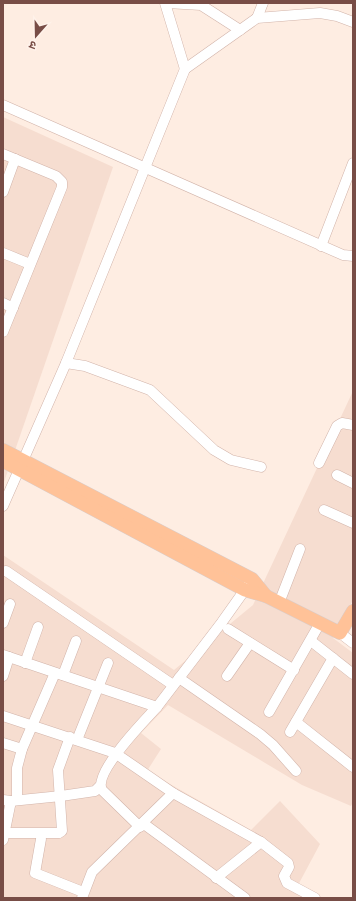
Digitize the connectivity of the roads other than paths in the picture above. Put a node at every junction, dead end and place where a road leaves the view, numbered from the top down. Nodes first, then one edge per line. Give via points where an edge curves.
1 (166, 3) edge
2 (263, 3) edge
3 (257, 18) junction
4 (353, 22) edge
5 (240, 30) junction
6 (185, 69) junction
7 (3, 105) edge
8 (3, 154) edge
9 (15, 159) junction
10 (353, 163) edge
11 (145, 168) junction
12 (3, 192) edge
13 (321, 246) junction
14 (3, 252) edge
15 (353, 256) edge
16 (30, 264) junction
17 (8, 306) edge
18 (3, 332) edge
19 (66, 363) junction
20 (353, 425) edge
21 (3, 450) edge
22 (3, 461) edge
23 (319, 463) dead end
24 (22, 466) junction
25 (261, 467) dead end
26 (337, 475) dead end
27 (353, 483) edge
28 (3, 506) edge
29 (324, 510) dead end
30 (353, 523) edge
31 (300, 549) dead end
32 (6, 571) dead end
33 (252, 579) junction
34 (245, 590) junction
35 (266, 596) junction
36 (279, 603) junction
37 (10, 604) dead end
38 (353, 611) edge
39 (3, 623) edge
40 (320, 623) junction
41 (38, 627) dead end
42 (228, 629) dead end
43 (340, 633) junction
44 (76, 641) dead end
45 (311, 641) junction
46 (250, 643) junction
47 (353, 643) edge
48 (6, 656) edge
49 (333, 658) junction
50 (26, 663) junction
51 (108, 663) dead end
52 (294, 670) junction
53 (59, 674) junction
54 (353, 674) edge
55 (3, 676) edge
56 (228, 676) dead end
57 (176, 681) junction
58 (99, 687) junction
59 (157, 706) junction
60 (269, 712) dead end
61 (3, 716) edge
62 (296, 722) junction
63 (31, 725) junction
64 (290, 732) dead end
65 (74, 738) junction
66 (3, 743) edge
67 (22, 749) junction
68 (115, 753) junction
69 (353, 768) edge
70 (296, 771) dead end
71 (100, 786) junction
72 (173, 793) junction
73 (61, 796) junction
74 (11, 800) edge
75 (142, 825) junction
76 (4, 837) edge
77 (42, 839) dead end
78 (261, 842) junction
79 (216, 878) junction
80 (82, 895) edge
81 (240, 897) edge
82 (315, 898) edge

1 - 5 street via 201,5
1 - 6 street
2 - 3 street
3 - 4 street via 320,13
3 - 5 street
5 - 6 street
6 - 11 street
7 - 11 street
8 - 9 street
9 - 12 street
9 - 16 street via 56,176 62,182
10 - 13 street
11 - 13 street
11 - 19 street
13 - 15 street via 343,255
14 - 16 street
16 - 17 street
17 - 18 street
19 - 24 street
19 - 25 street via 85,366 150,390 214,450 231,460
20 - 23 street via 342,422 337,426
21 - 24 main road
22 - 24 main road
24 - 28 street
24 - 33 main road
24 - 34 main road
26 - 27 street
29 - 30 street
31 - 36 street
32 - 57 street
33 - 34 street
33 - 35 main road
34 - 35 main road
34 - 57 street
35 - 36 main road
36 - 40 main road
37 - 39 street
38 - 43 main road
40 - 43 main road
40 - 45 street
41 - 50 street
42 - 46 street
43 - 47 street
44 - 53 street
45 - 49 street
45 - 52 street
46 - 52 street
46 - 56 street
48 - 50 street
48 - 55 street
49 - 54 street
49 - 62 street
50 - 53 street
51 - 58 street
52 - 60 street
53 - 58 street
53 - 63 street
57 - 59 street
57 - 70 street via 264,738
58 - 59 street
58 - 65 street
59 - 68 street
61 - 63 street
62 - 64 street
62 - 69 street
63 - 65 street
63 - 67 street
65 - 68 street
65 - 73 street via 58,770
66 - 67 street
67 - 74 street
68 - 71 street
68 - 72 street
71 - 73 street via 95,791
71 - 75 street
72 - 75 street
72 - 78 street
73 - 74 street
73 - 76 street via 62,831
74 - 76 street
75 - 79 street
75 - 80 street via 92,872
77 - 80 street via 35,872
78 - 79 street
78 - 82 street via 288,863 289,867 284,876 287,883
79 - 81 street

